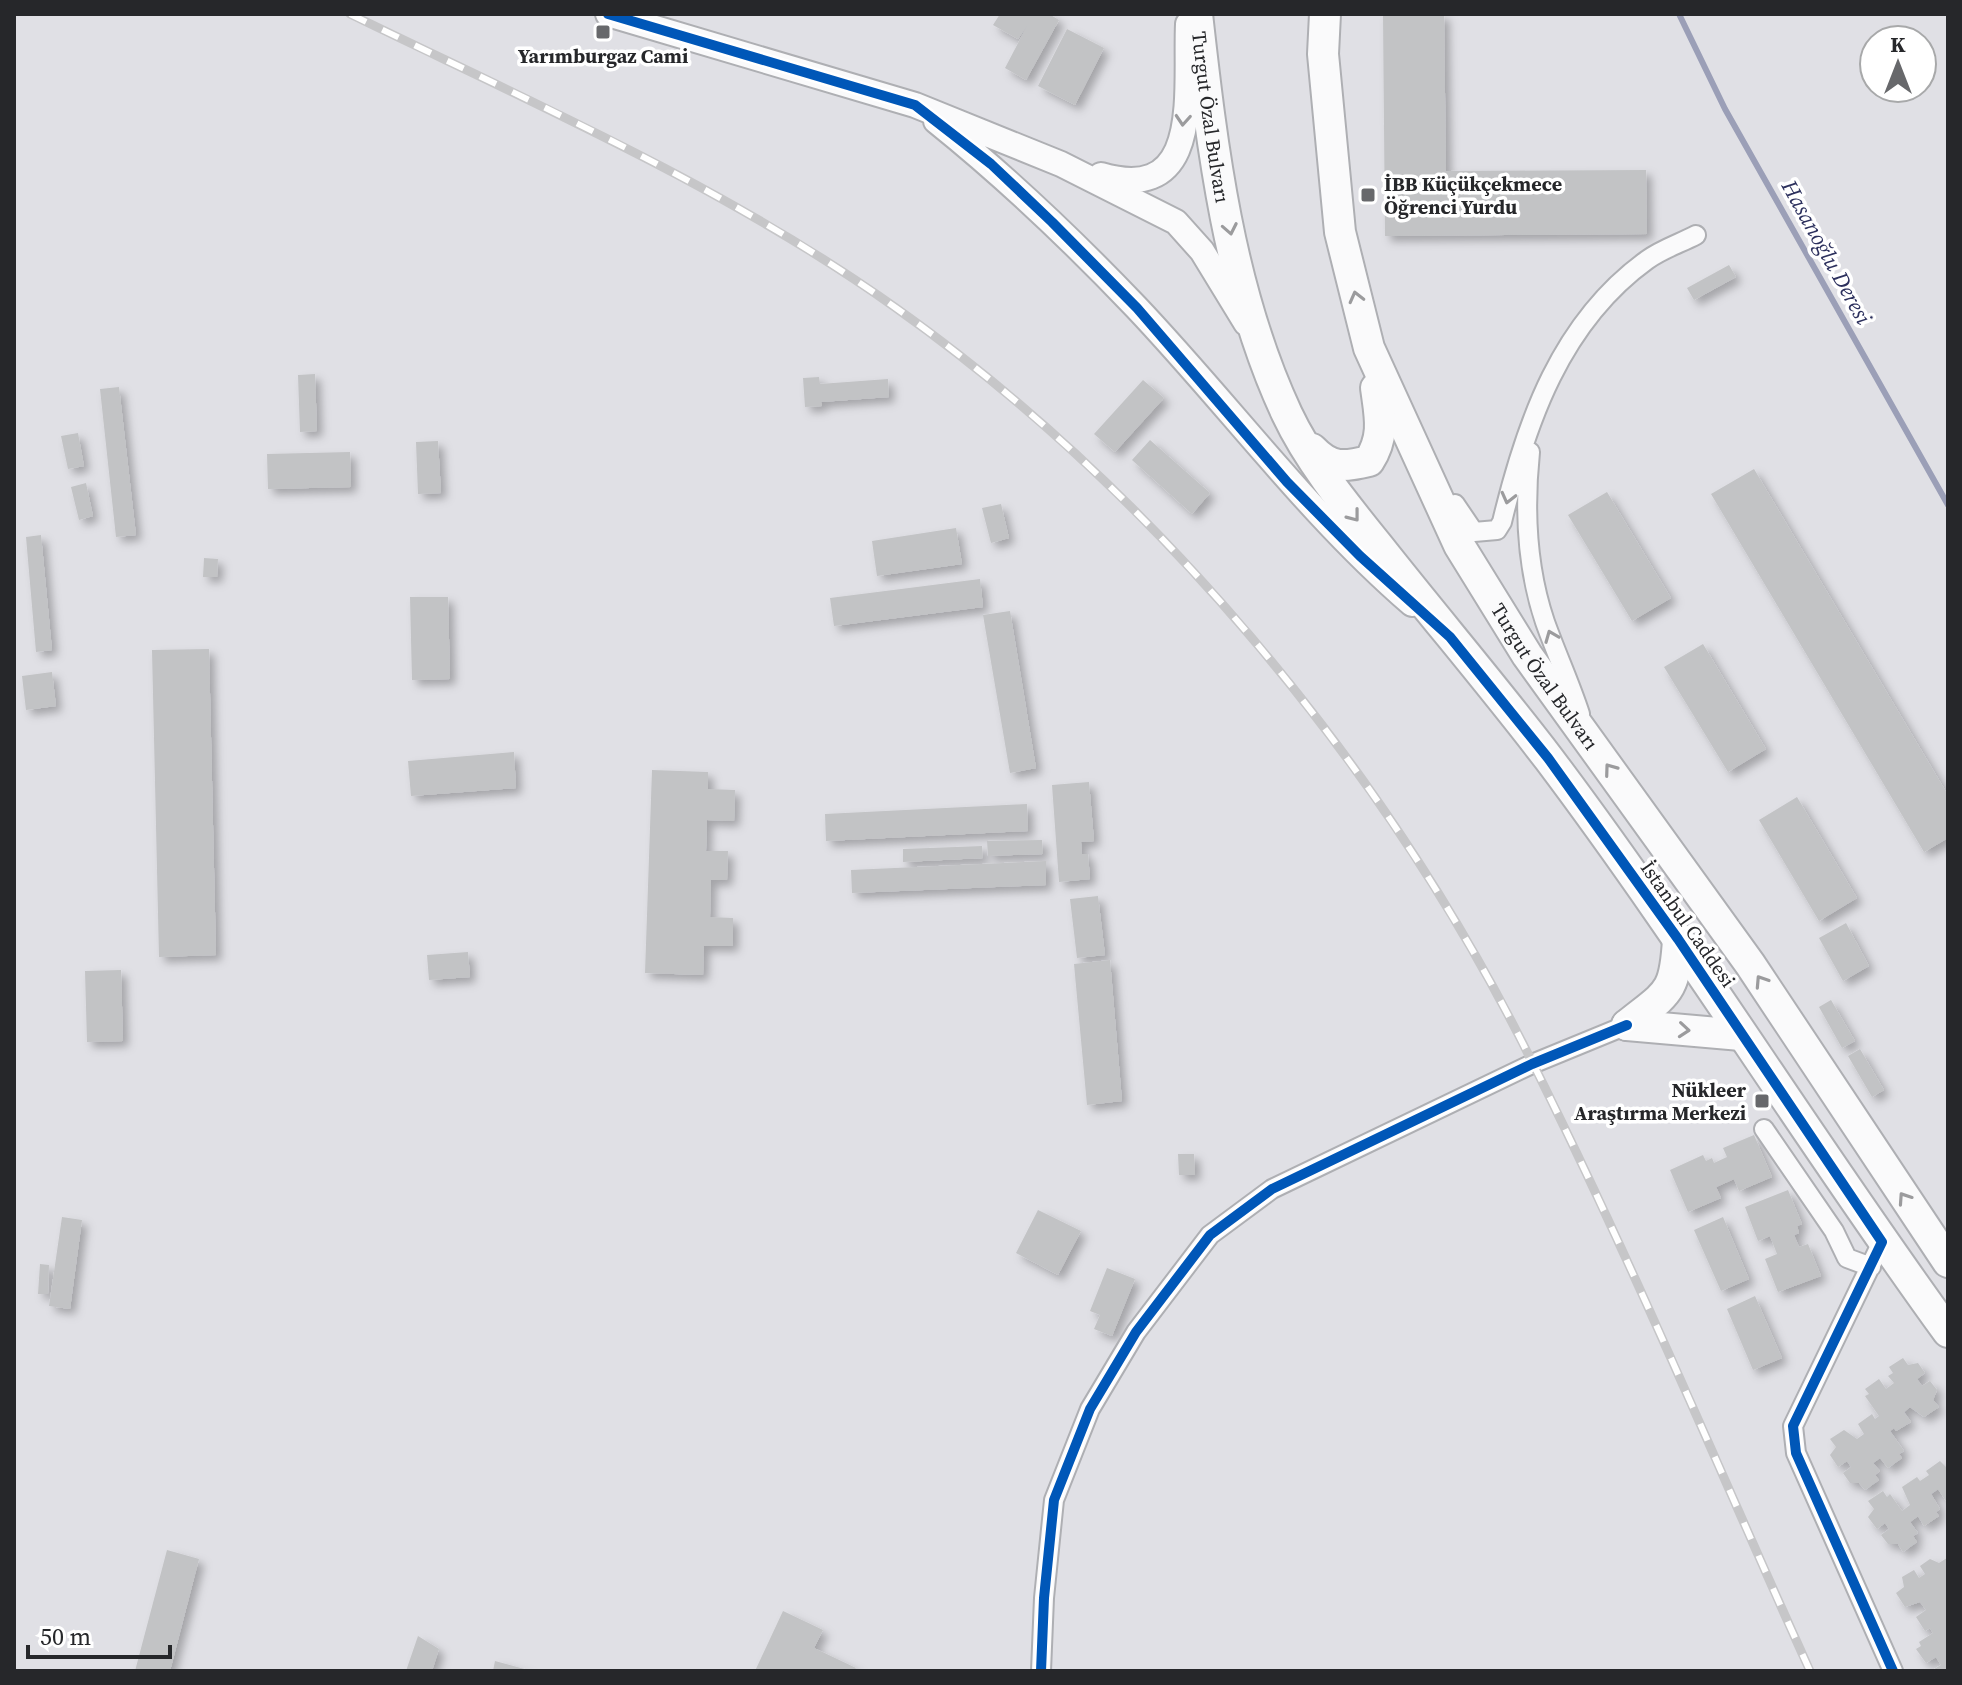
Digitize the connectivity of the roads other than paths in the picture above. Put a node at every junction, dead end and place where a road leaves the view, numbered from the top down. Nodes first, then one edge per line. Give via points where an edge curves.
1 (608, 14) edge
2 (1189, 14) edge
3 (1197, 14) edge
4 (1316, 14) edge
5 (1325, 14) edge
6 (1323, 54) junction
7 (915, 105) junction
8 (1061, 164) junction
9 (1696, 235) dead end
10 (1369, 348) junction
11 (1264, 352) junction
12 (1287, 415) junction
13 (1533, 424) junction
14 (1408, 436) junction
15 (1450, 637) junction
16 (1587, 736) junction
17 (1678, 939) junction
18 (1627, 1025) junction
19 (1741, 1035) junction
20 (1764, 1129) dead end
21 (1876, 1254) junction
22 (1948, 1262) edge
23 (1948, 1332) edge
24 (1041, 1671) edge
25 (1893, 1671) edge

1 - 7 street
2 -> 8 street via 1183,125 1172,165 1148,180 1129,182
3 -> 11 main road, Turgut Özal Bulvarı via 1229,226 1244,299
4 - 6 main road
5 - 6 main road, Turgut Özal Bulvarı
10 -> 6 main road, Turgut Özal Bulvarı via 1340,232
7 - 8 street
7 - 15 street via 991,164 1052,222 1137,308 1287,482
8 - 11 street via 1176,222 1202,251
9 - 13 street via 1650,257 1590,313 1547,380
10 - 12 main road via 1382,426 1380,444 1369,461 1330,465
10 - 14 main road, Turgut Özal Bulvarı
11 - 12 main road, Turgut Özal Bulvarı
12 -> 15 main road, Turgut Özal Bulvarı via 1342,500
13 -> 14 street via 1502,522 1487,533 1474,532 1464,522 1444,483
16 -> 13 street via 1531,568 1525,517
14 - 16 main road, Turgut Özal Bulvarı via 1491,602
15 - 17 main road, İstanbul Caddesi via 1548,758
22 -> 16 main road, Turgut Özal Bulvarı via 1750,964
17 - 18 main road via 1676,975 1668,993
17 - 19 main road, İstanbul Caddesi
18 -> 19 main road
18 - 24 street via 1532,1064 1272,1189 1210,1235 1136,1332 1090,1409 1054,1500
19 - 21 main road, İstanbul Caddesi
20 - 21 street via 1847,1258
21 - 23 main road, İstanbul Caddesi
21 - 25 street via 1793,1426 1796,1453

